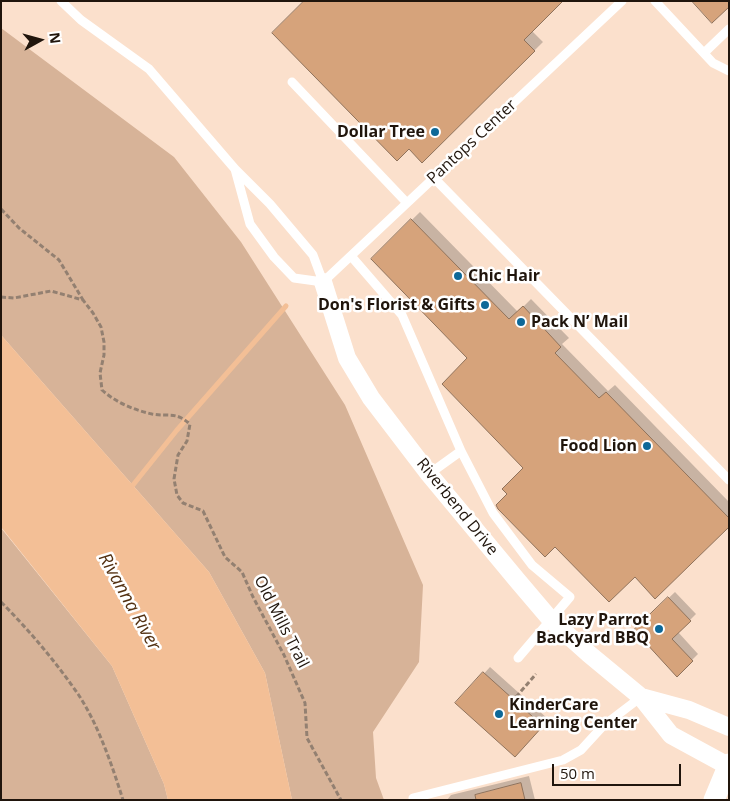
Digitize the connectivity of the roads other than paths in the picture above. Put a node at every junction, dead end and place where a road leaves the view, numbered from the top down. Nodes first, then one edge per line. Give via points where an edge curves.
1 (60, 1) edge
2 (622, 1) edge
3 (655, 1) edge
4 (729, 29) edge
5 (704, 53) junction
6 (729, 71) edge
7 (292, 82) dead end
8 (235, 169) junction
9 (434, 178) junction
10 (407, 203) junction
11 (351, 256) junction
12 (323, 282) junction
13 (461, 451) junction
14 (429, 474) junction
15 (729, 480) edge
16 (552, 620) junction
17 (518, 658) dead end
18 (641, 697) junction
19 (729, 727) edge
20 (728, 766) edge
21 (413, 798) dead end
22 (714, 800) edge

1 - 8 lane via 149,69
2 - 9 lane, Pantops Center
3 - 5 lane
4 - 5 lane
5 - 6 lane via 713,63
7 - 10 lane
8 - 12 lane via 313,255
8 - 12 lane via 250,224 274,257 294,278
9 - 10 lane, Pantops Center
9 - 15 lane
10 - 11 lane, Pantops Center
11 - 12 lane, Pantops Center
11 - 13 lane via 402,315
12 - 14 street, Riverbend Drive via 347,358 371,398
13 - 14 lane
13 - 16 lane via 493,513 532,565 570,597
14 - 16 street, Riverbend Drive
16 - 17 lane
16 - 18 street, Riverbend Drive
18 - 19 street, Riverbend Drive via 689,710
18 - 20 street, Riverbend Drive via 671,734
18 - 21 lane via 603,726 581,750 563,760
20 - 22 street

